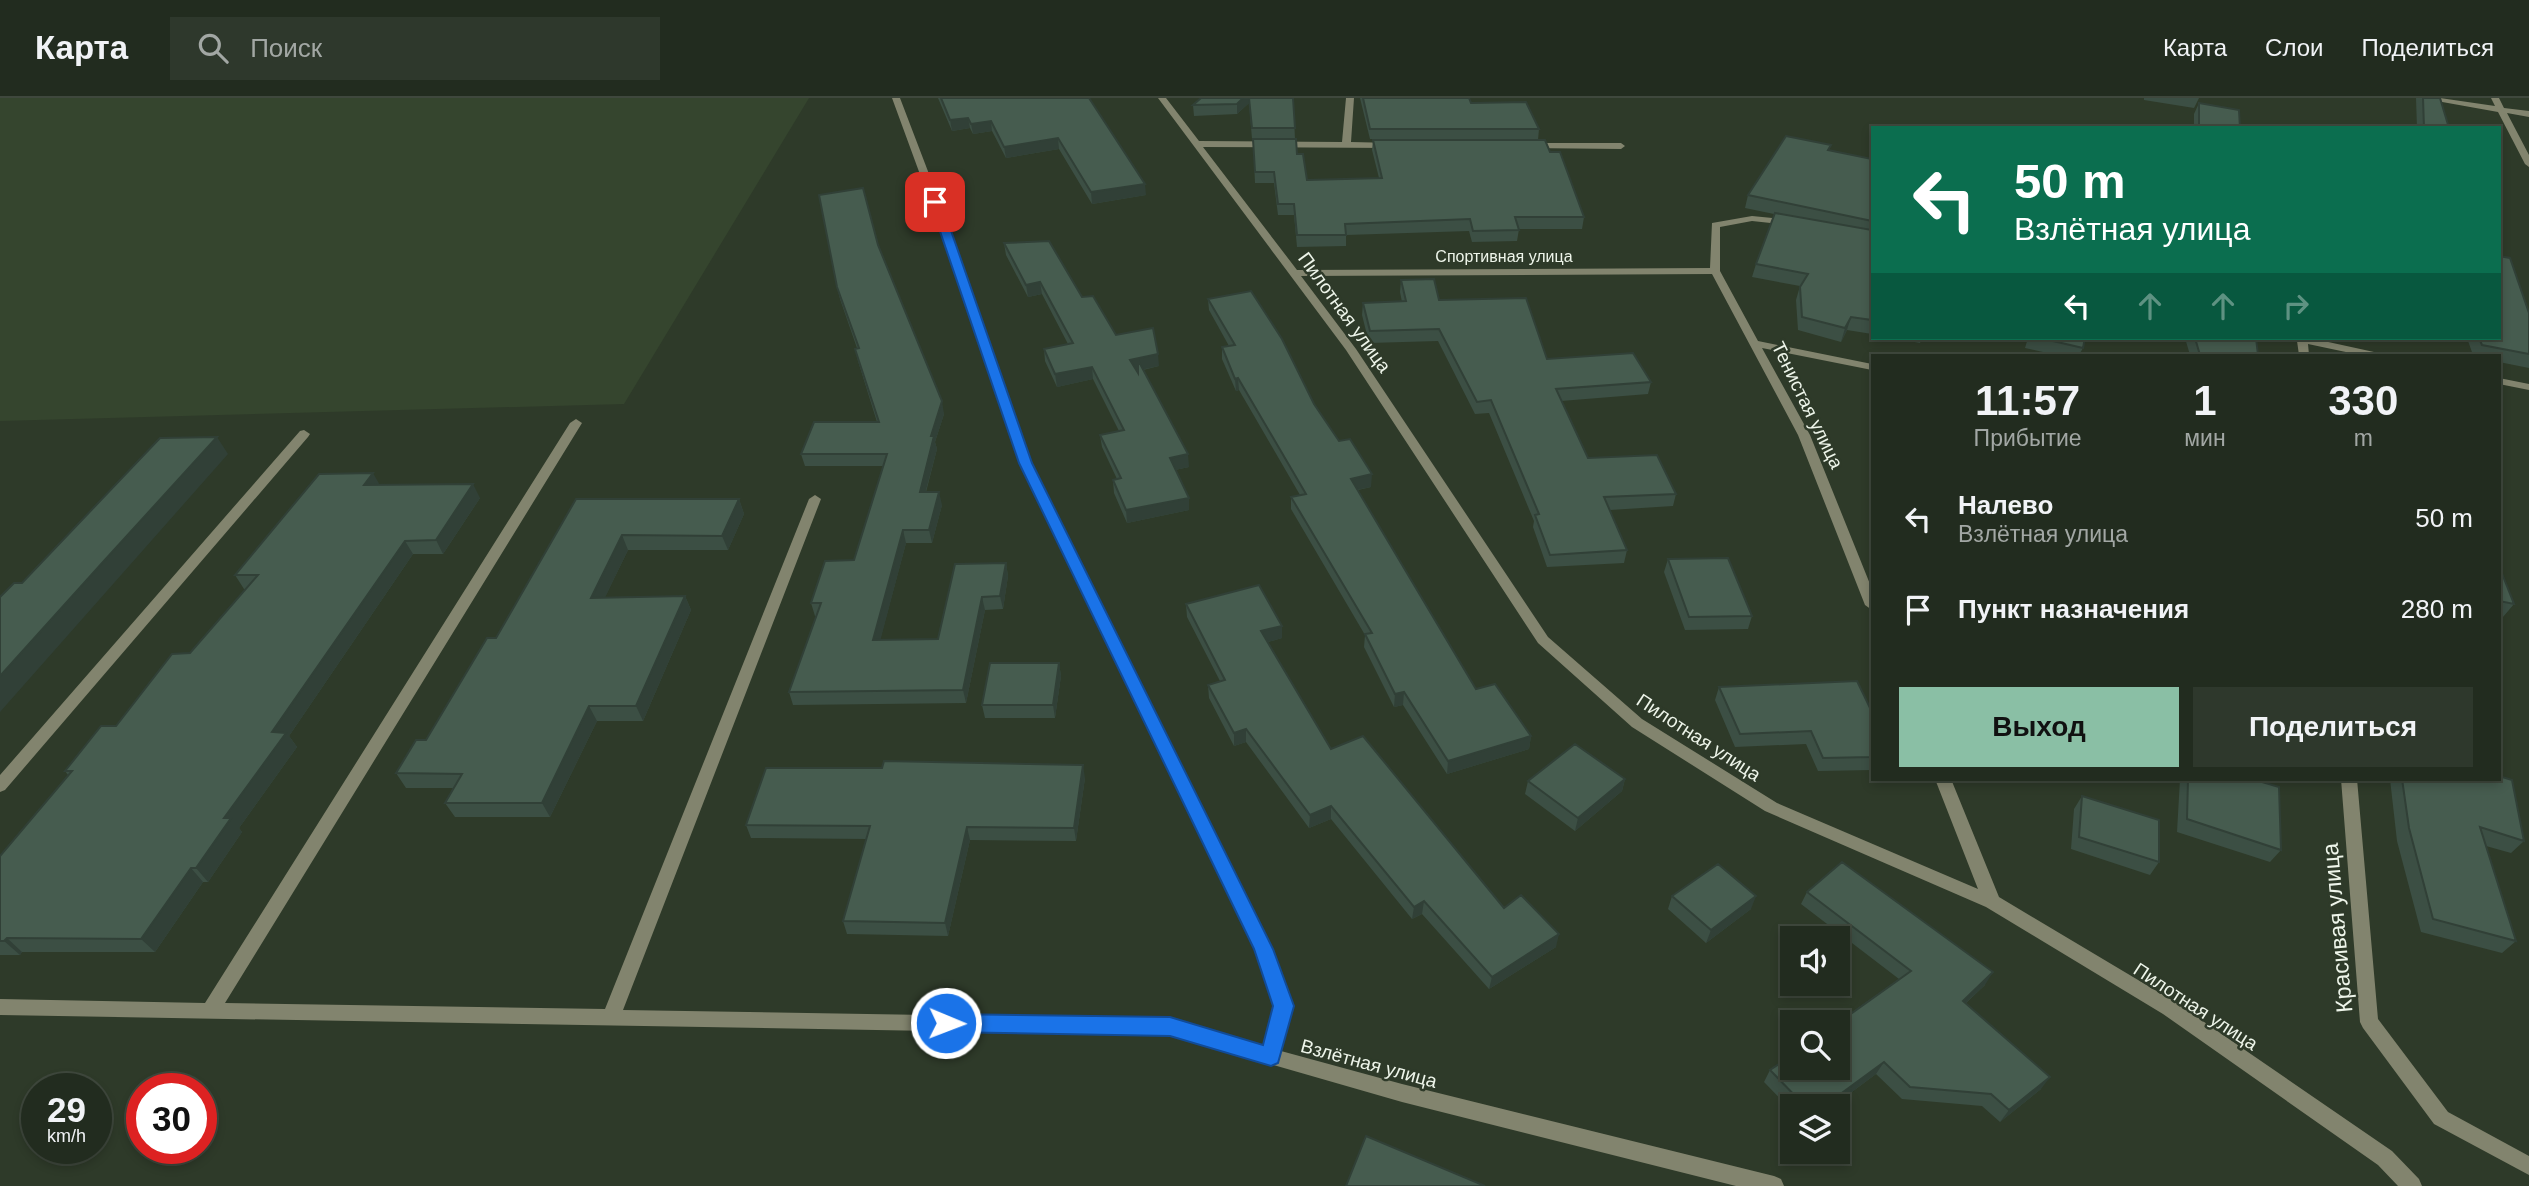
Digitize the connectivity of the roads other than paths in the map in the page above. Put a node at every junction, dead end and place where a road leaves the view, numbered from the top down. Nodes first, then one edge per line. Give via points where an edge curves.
1 (896, 98) edge
2 (1162, 98) edge
3 (1350, 98) edge
4 (2424, 98) edge
5 (2495, 98) edge
6 (2500, 109) junction
7 (2529, 114) edge
8 (1196, 144) junction
9 (1346, 145) junction
10 (1401, 145) edge
11 (1525, 146) edge
12 (1621, 146) dead end
13 (2529, 164) edge
14 (1796, 223) edge
15 (1715, 271) junction
16 (1293, 273) junction
17 (2304, 340) edge
18 (1754, 342) junction
19 (2369, 354) edge
20 (1871, 367) edge
21 (2501, 381) edge
22 (2529, 387) edge
23 (576, 423) dead end
24 (304, 434) dead end
25 (815, 499) dead end
26 (1871, 602) edge
27 (1943, 781) edge
28 (2349, 781) edge
29 (0, 786) edge
30 (1992, 902) junction
31 (0, 1007) edge
32 (211, 1009) junction
33 (611, 1018) junction
34 (1271, 1056) junction
35 (2529, 1166) edge
36 (1774, 1186) edge
37 (2412, 1186) edge

1 - 34 street, Взлётная улица via 1026,463 1264,949 1283,1006
2 - 8 street, Пилотная улица
3 - 9 street
4 - 6 street
5 - 6 street
6 - 7 street
6 - 13 street
8 - 9 street
8 - 16 street, Пилотная улица
9 - 10 street
11 - 12 street
14 - 15 street, Тенистая улица via 1771,218 1715,225
15 - 16 street, Спортивная улица
15 - 18 street, Тенистая улица
16 - 30 street, Пилотная улица via 1351,349 1543,640 1637,723 1771,807
17 - 19 street
18 - 20 street
18 - 26 street, Тенистая улица via 1804,435
21 - 22 street
23 - 32 street
24 - 29 street
25 - 33 street
27 - 30 street
28 - 35 street, Красивая улица via 2369,1022 2441,1118
30 - 37 street, Пилотная улица via 2169,1008 2385,1158
31 - 32 street
32 - 33 street
33 - 34 street via 1170,1027
34 - 36 street, Взлётная улица

